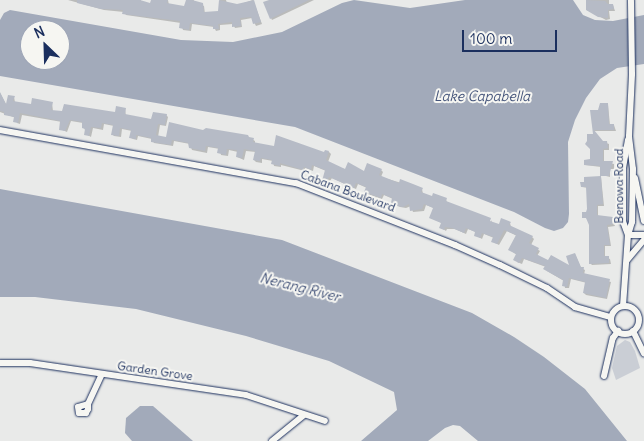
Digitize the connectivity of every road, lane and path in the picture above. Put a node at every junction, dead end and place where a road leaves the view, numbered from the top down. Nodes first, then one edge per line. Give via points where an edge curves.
1 (631, 0) edge
2 (0, 130) edge
3 (629, 136) junction
4 (633, 175) junction
5 (644, 220) edge
6 (628, 235) junction
7 (644, 235) edge
8 (644, 240) edge
9 (626, 260) junction
10 (623, 306) junction
11 (611, 317) junction
12 (642, 318) edge
13 (618, 331) junction
14 (633, 331) junction
15 (644, 354) edge
16 (0, 363) edge
17 (102, 374) junction
18 (604, 376) dead end
19 (88, 404) dead end
20 (304, 415) junction
21 (325, 421) dead end
22 (272, 441) edge

1 - 3 street, Benowa Road
2 - 11 street, Cabana Boulevard via 296,183 455,245 508,268 575,306
3 - 4 street, Benowa Road
3 - 6 street, Benowa Road via 622,168 623,221
4 - 5 street
4 - 6 street, Benowa Road via 632,222
6 - 7 street
6 - 9 street, Benowa Road
8 - 9 street
9 - 10 street, Benowa Road
10 - 11 street
10 - 12 street via 635,310
11 - 13 street
12 - 14 street
13 - 14 street
13 - 18 street via 613,338
14 - 15 street
16 - 17 street, Garden Grove via 30,363
17 - 19 street
17 - 20 street, Garden Grove via 246,395
20 - 21 street, Garden Grove
20 - 22 street

